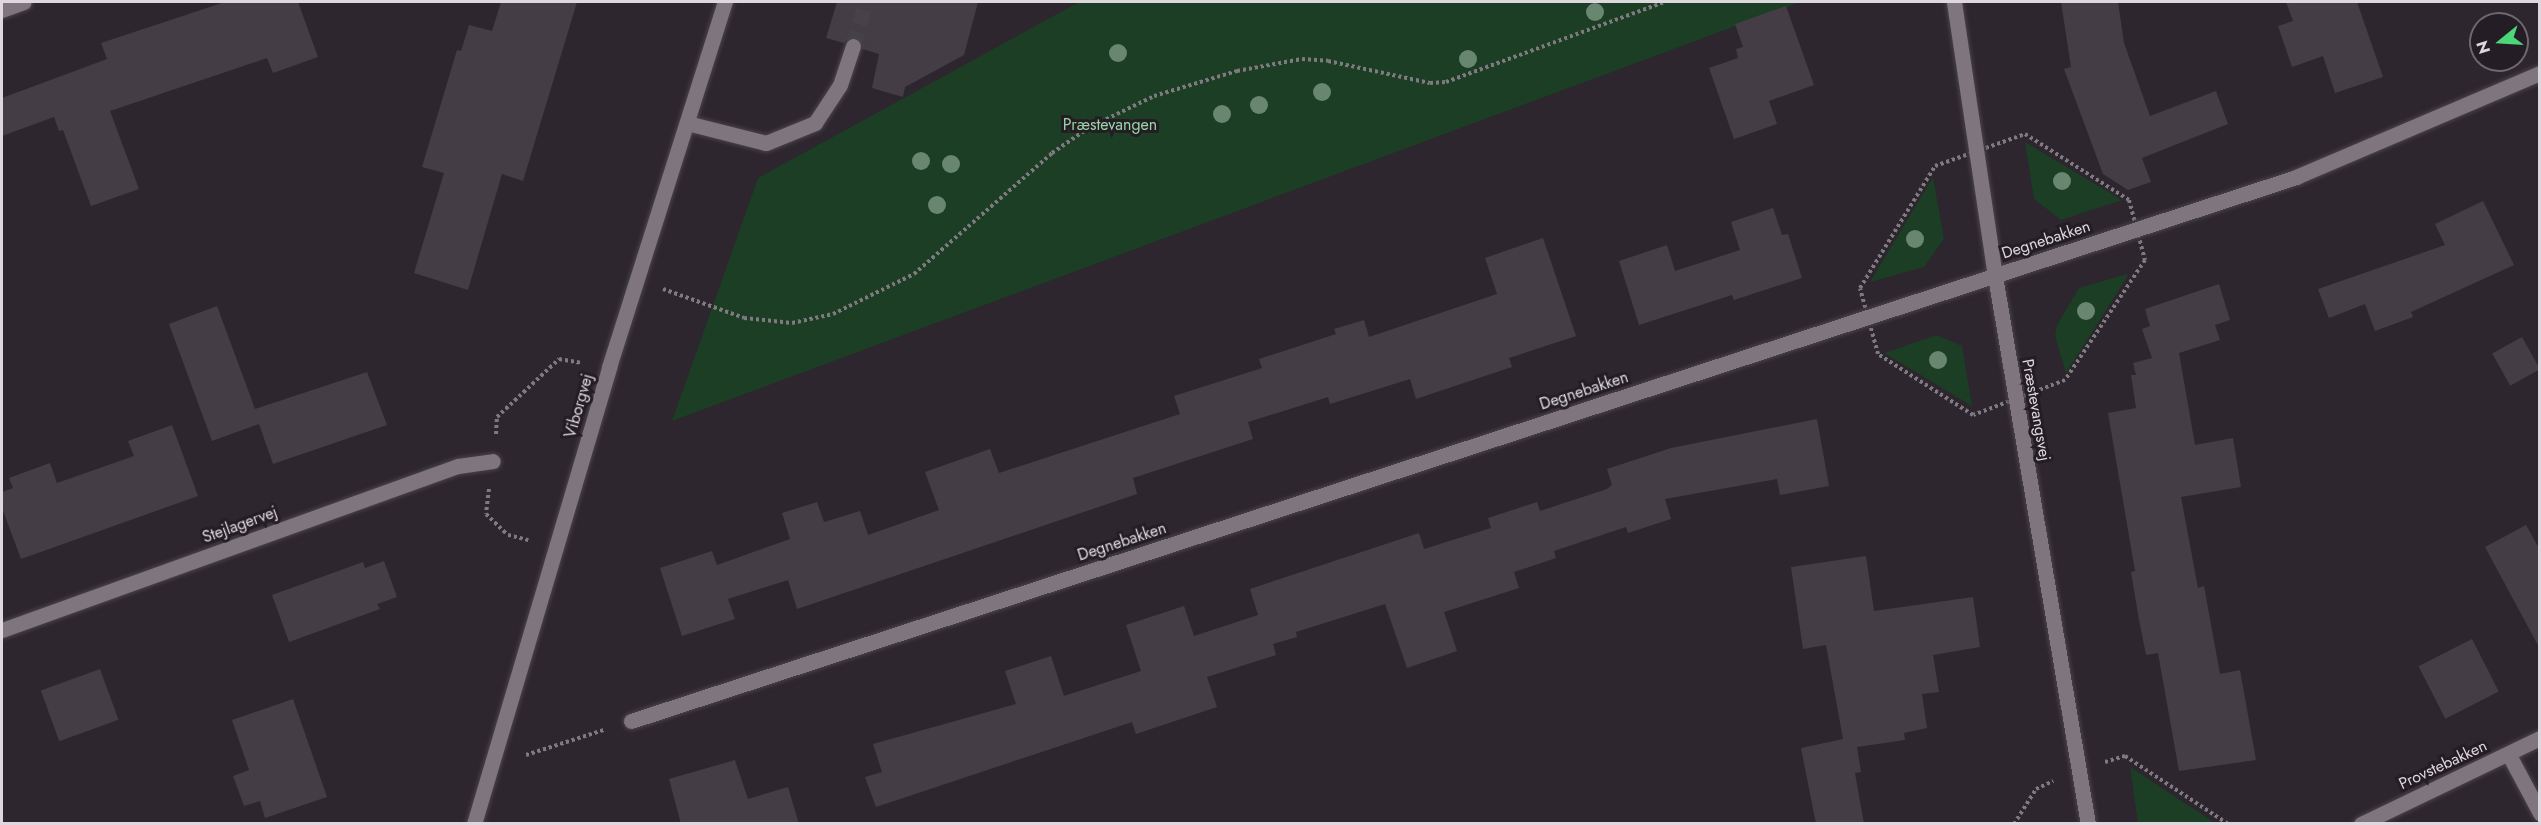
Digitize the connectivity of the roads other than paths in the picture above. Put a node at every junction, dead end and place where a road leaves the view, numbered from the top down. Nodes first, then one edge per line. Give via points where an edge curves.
1 (24, 2) edge
2 (724, 2) edge
3 (1954, 2) edge
4 (2, 10) edge
5 (853, 46) tunnel mouth
6 (2540, 72) edge
7 (687, 123) junction
8 (1995, 276) junction
9 (493, 461) road end
10 (2, 630) edge
11 (632, 721) road end
12 (2540, 738) edge
13 (2509, 755) junction
14 (2540, 813) edge
15 (474, 824) edge
16 (2088, 824) edge
17 (2361, 824) edge

1 - 4 street
2 - 7 street, Viborgvej
3 - 8 street, Præstevangsvej
5 - 7 street via 840,85 815,123 766,143
6 - 8 street, Degnebakken via 2296,177
7 - 15 street, Viborgvej via 609,367
8 - 11 street, Degnebakken
8 - 16 street, Præstevangsvej
9 - 10 street, Stejlagervej via 458,466
12 - 13 street, Provstebakken
13 - 14 street
13 - 17 street, Provstebakken

